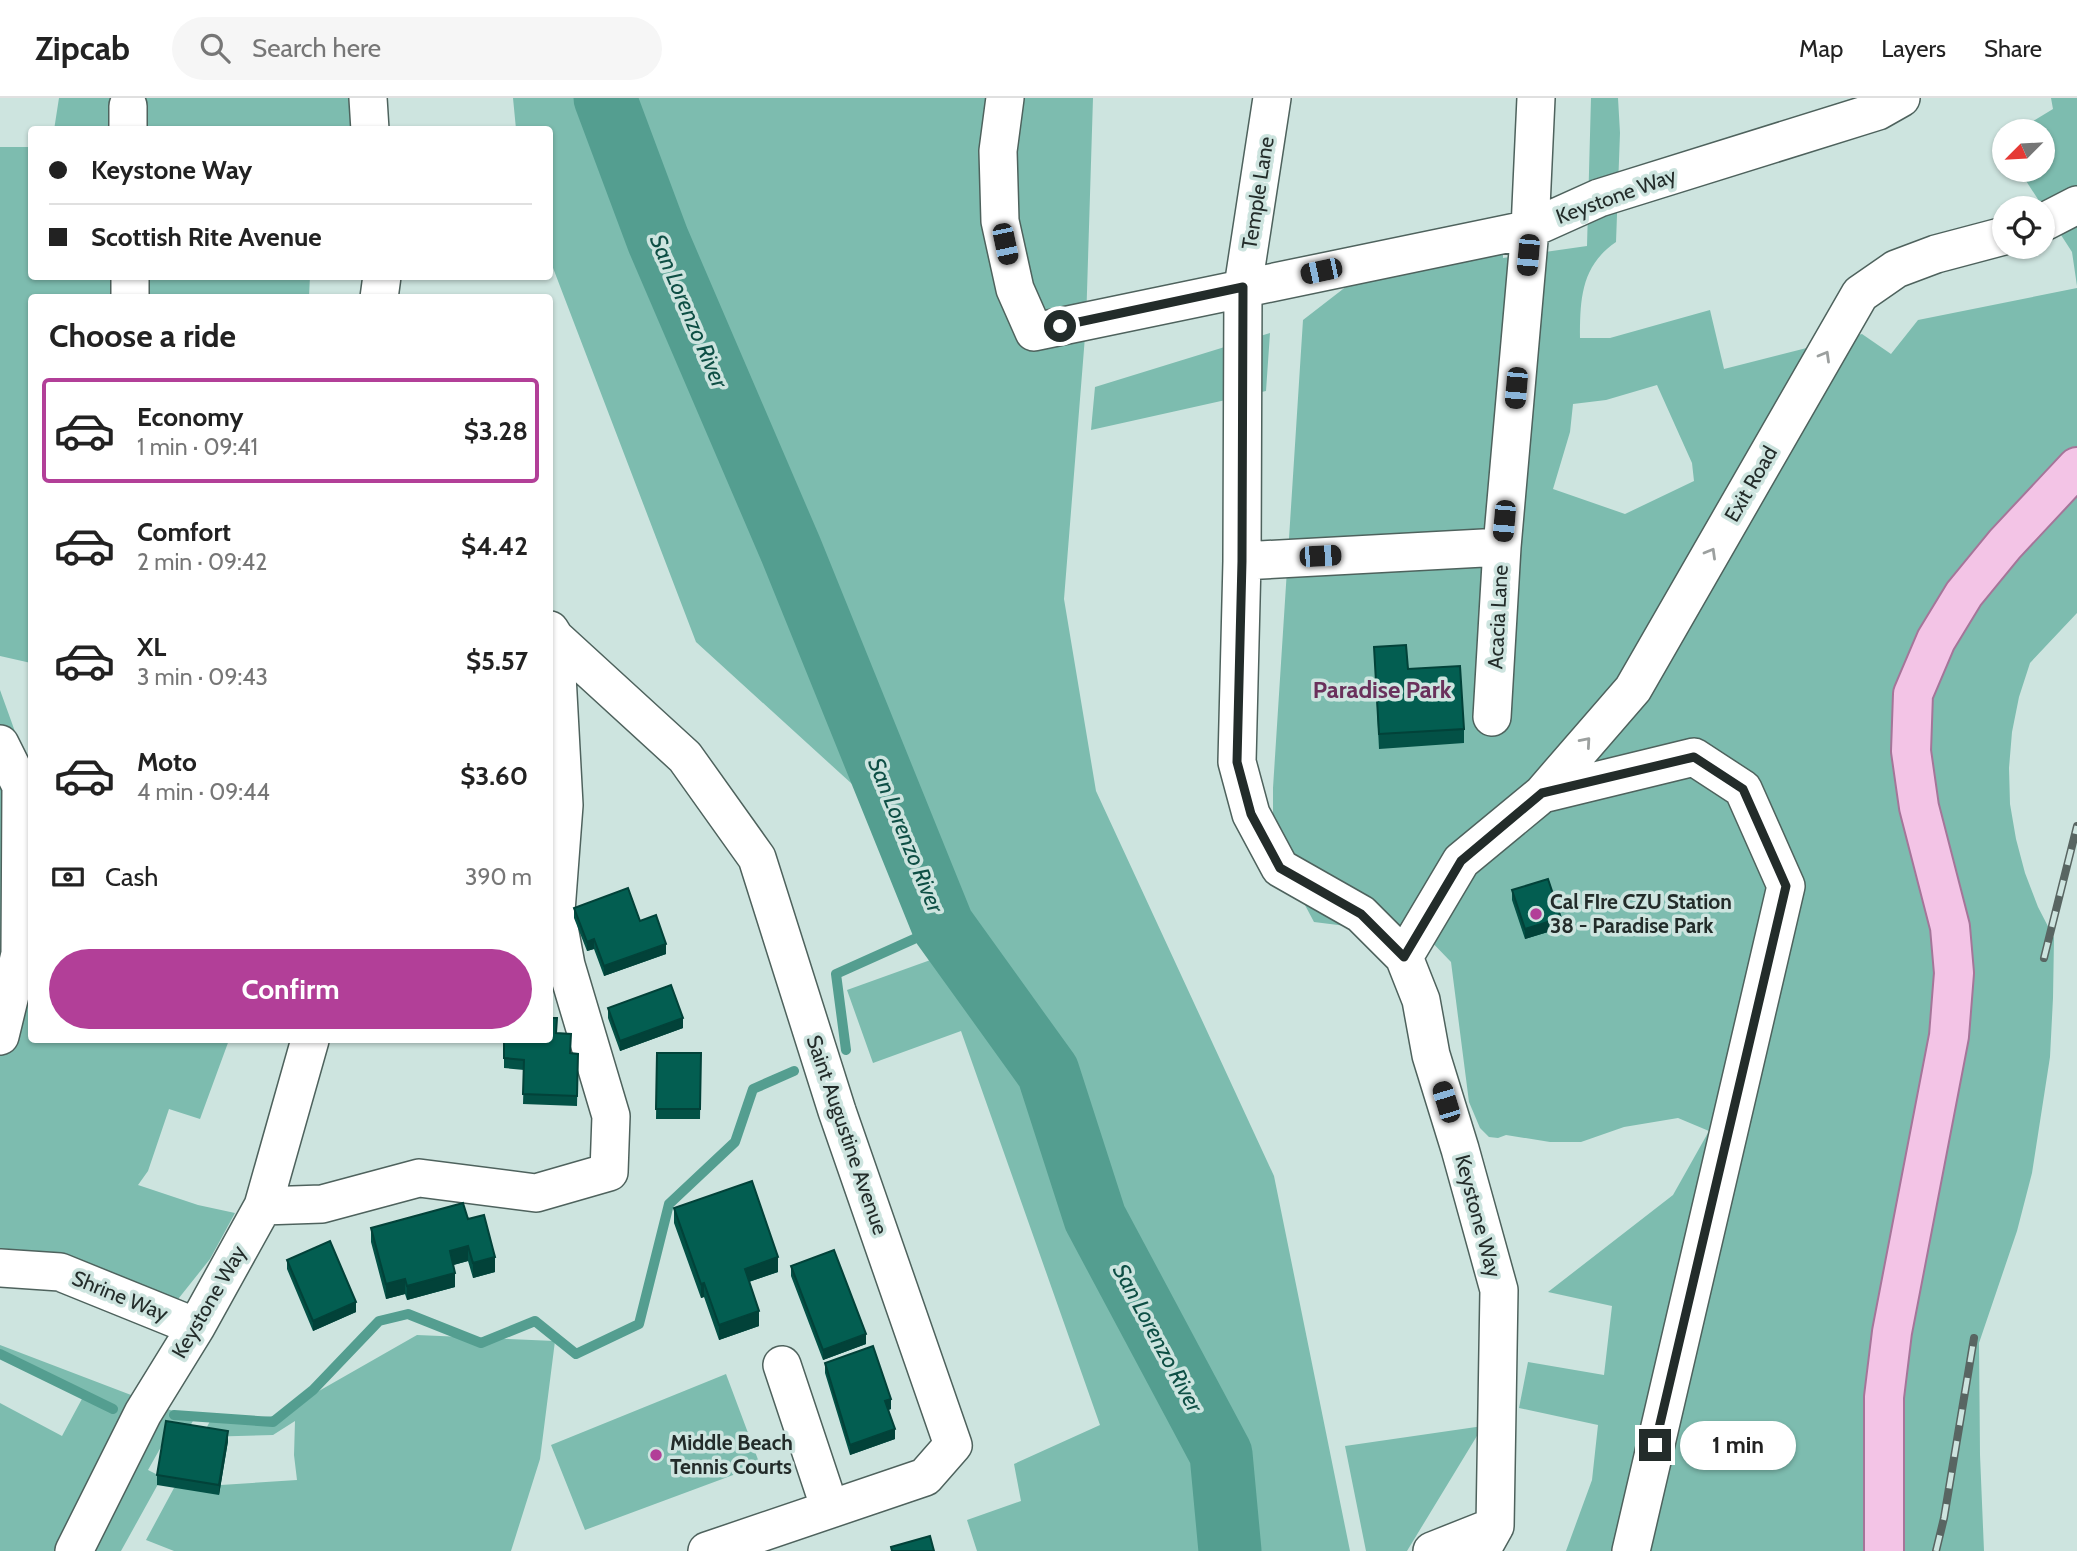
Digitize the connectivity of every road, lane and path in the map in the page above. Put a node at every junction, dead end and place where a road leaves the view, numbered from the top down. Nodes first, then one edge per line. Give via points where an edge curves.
1 (368, 98) edge
2 (1005, 98) edge
3 (1272, 98) edge
4 (1536, 98) edge
5 (1901, 98) edge
6 (370, 126) edge
7 (2077, 205) edge
8 (2055, 216) edge
9 (1530, 229) junction
10 (1992, 239) edge
11 (1243, 287) junction
12 (2077, 467) edge
13 (1502, 547) junction
14 (1242, 561) junction
15 (553, 635) edge
16 (553, 648) edge
17 (1492, 717) dead end
18 (0, 744) edge
19 (1542, 793) junction
20 (26, 948) edge
21 (1404, 957) junction
22 (0, 1036) edge
23 (309, 1043) edge
24 (263, 1206) junction
25 (0, 1268) edge
26 (196, 1326) junction
27 (782, 1365) dead end
28 (830, 1509) junction
29 (1488, 1538) edge
30 (74, 1551) edge
31 (707, 1551) edge
32 (1432, 1551) edge
33 (1630, 1551) edge
34 (1884, 1551) edge

1 - 6 street
2 - 11 street, Keystone Way via 998,151 1000,221 1015,289 1034,332
3 - 11 street, Temple Lane
4 - 9 street, Acacia Lane
5 - 9 street, Keystone Way via 1878,111 1599,198
7 - 8 street
9 - 11 street, Keystone Way
9 - 13 street, Acacia Lane
19 -> 10 street, Exit Road via 1633,689 1860,294 1896,269
11 - 14 street, Keystone Way
12 - 34 main road via 1964,594 1936,640 1913,694 1911,751 1917,796 1950,927 1955,973 1949,1037 1892,1332 1884,1397
13 - 14 street
13 - 17 street, Acacia Lane
14 - 21 street, Keystone Way via 1237,762 1251,814 1280,868 1361,914
15 - 28 street, Saint Augustine Avenue via 685,757 757,858 837,1111 953,1445 925,1477
16 - 24 street via 564,806 556,911 566,965 611,1116 609,1172 536,1193 419,1178 321,1204
18 - 20 street via 21,786
19 - 21 street, Exit Road via 1461,861
19 - 33 street via 1694,757 1743,789 1786,886
20 - 22 street
21 - 29 street, Keystone Way via 1421,1000 1431,1055 1499,1290
23 - 24 street, Keystone Way
24 - 26 street, Keystone Way
25 - 26 street, Shrine Way via 60,1272
26 - 30 street, Keystone Way via 143,1413
27 - 28 street
28 - 31 street, Saint Augustine Avenue
29 - 32 street

